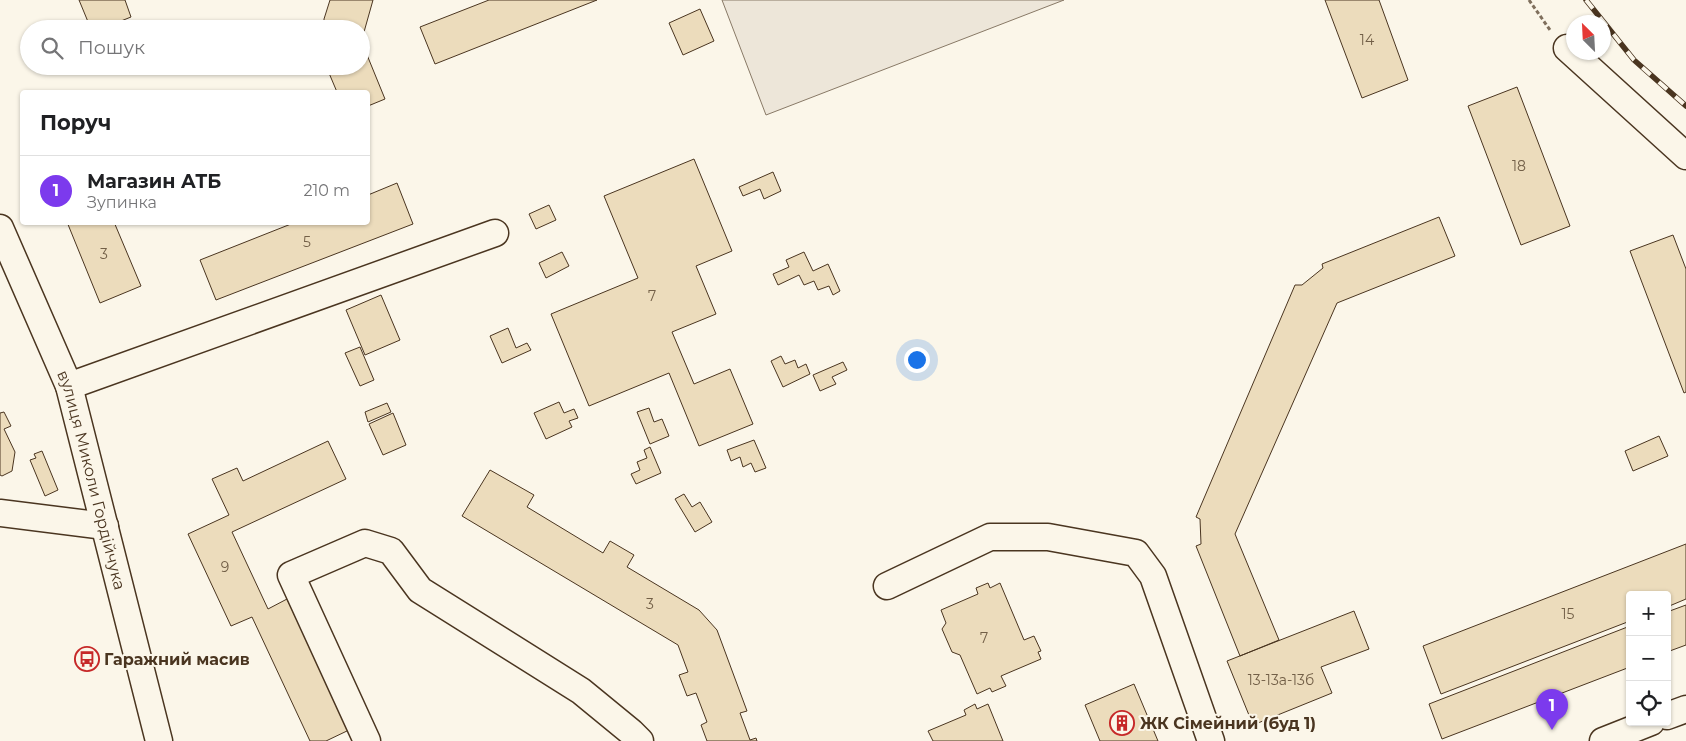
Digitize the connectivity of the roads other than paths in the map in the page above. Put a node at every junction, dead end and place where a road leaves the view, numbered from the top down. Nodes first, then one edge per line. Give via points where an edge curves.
1 (1580, 60) edge
2 (1686, 156) edge
3 (0, 228) edge
4 (495, 233) dead end
5 (69, 386) junction
6 (0, 513) edge
7 (105, 526) junction
8 (887, 586) dead end
9 (1686, 709) edge
10 (1671, 715) edge
11 (1641, 726) edge
12 (158, 741) edge
13 (367, 741) edge
14 (640, 741) edge
15 (1211, 741) edge
16 (1603, 741) edge

1 - 2 street
3 - 5 street, вулиця Миколи Гордійчука
4 - 5 street
5 - 7 street, вулиця Миколи Гордійчука
6 - 7 street
7 - 12 street, вулиця Миколи Гордійчука
8 - 15 street via 990,537 1048,537 1136,553 1153,576
9 - 10 street
11 - 16 street
13 - 14 street via 291,575 365,543 391,551 420,590 582,691

